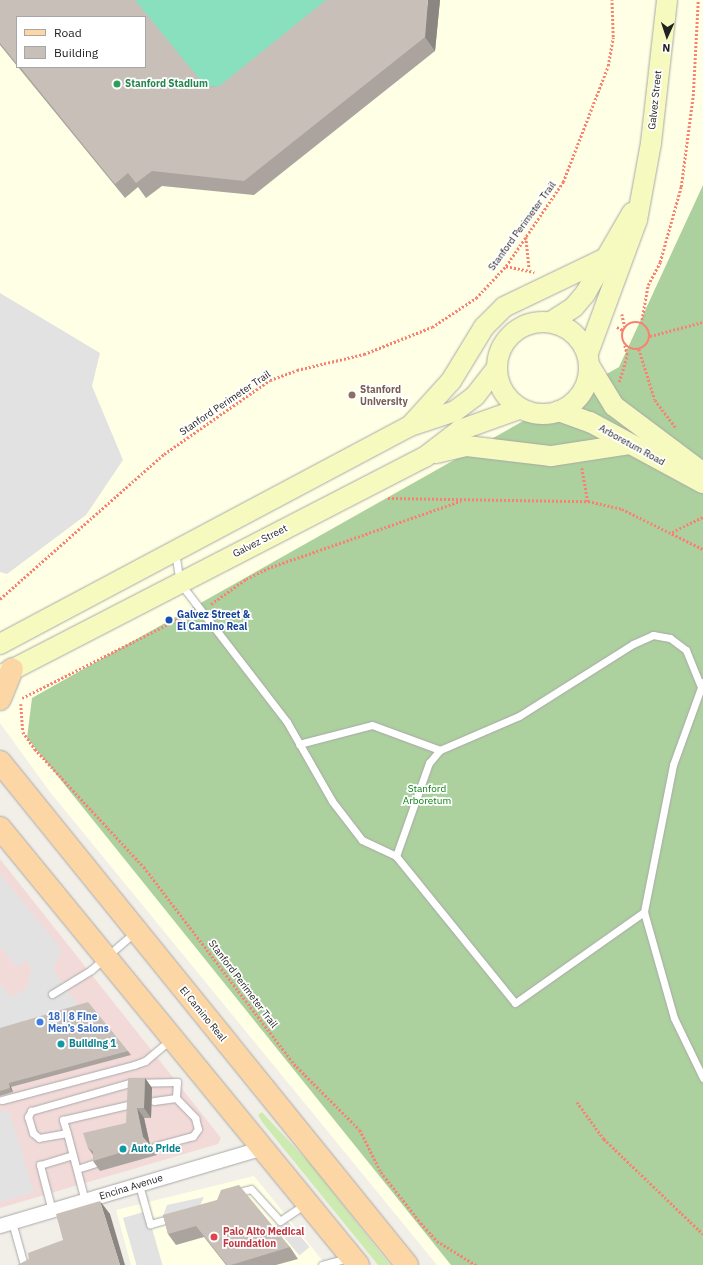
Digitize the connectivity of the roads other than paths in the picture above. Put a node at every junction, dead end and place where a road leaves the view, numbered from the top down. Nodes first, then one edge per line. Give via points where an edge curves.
1 (667, 0) edge
2 (640, 200) junction
3 (606, 258) junction
4 (551, 322) junction
5 (589, 359) junction
6 (496, 369) junction
7 (519, 409) junction
8 (559, 411) junction
9 (410, 426) junction
10 (629, 444) junction
11 (424, 457) junction
12 (703, 473) edge
13 (703, 483) edge
14 (175, 551) junction
15 (180, 583) junction
16 (0, 644) edge
17 (6, 672) edge
18 (701, 684) edge
19 (0, 699) edge
20 (299, 744) junction
21 (440, 750) junction
22 (1, 759) edge
23 (0, 828) edge
24 (396, 856) junction
25 (644, 912) junction
26 (135, 931) junction
27 (107, 958) junction
28 (52, 994) dead end
29 (172, 1038) junction
30 (703, 1078) edge
31 (176, 1098) junction
32 (2, 1100) dead end
33 (154, 1101) dead end
34 (132, 1104) edge
35 (67, 1132) junction
36 (155, 1146) dead end
37 (263, 1148) junction
38 (73, 1155) junction
39 (96, 1163) edge
40 (76, 1169) junction
41 (139, 1185) junction
42 (226, 1195) edge
43 (85, 1201) junction
44 (307, 1202) junction
45 (52, 1211) junction
46 (183, 1216) edge
47 (6, 1224) edge
48 (355, 1261) edge
49 (24, 1265) edge
50 (322, 1265) edge
51 (407, 1265) edge

1 - 2 main road, Galvez Street via 651,143
2 - 3 main road, Galvez Street
2 - 5 main road, Galvez Street via 630,245 599,316
3 - 4 main road, Galvez Street via 579,302
3 - 9 main road via 504,306 484,327 451,381
4 - 5 main road via 578,337
4 - 6 main road via 519,330 501,351
5 - 8 main road via 579,392
5 - 12 main road, Arboretum Road via 614,406
6 - 7 main road via 503,394
6 - 9 main road via 476,396 454,410
7 - 8 main road via 540,413
7 - 11 main road, Galvez Street via 460,430
8 - 10 main road, Arboretum Road via 590,422
9 - 14 main road
10 - 11 main road via 551,456 468,446
10 - 13 main road, Arboretum Road
11 - 15 main road, Galvez Street
14 - 15 lane
14 - 16 main road
15 - 17 main road, Galvez Street
15 - 20 lane via 287,722
17 - 19 main road
18 - 21 lane via 686,650 670,638 653,635 633,644 520,716
18 - 25 lane via 673,765
20 - 21 lane via 372,725
20 - 24 lane via 332,801 362,840
21 - 24 lane via 429,763
22 - 26 main road, El Camino Real
23 - 27 main road
24 - 25 lane via 514,1003
25 - 30 lane via 674,1018
26 - 27 lane
26 - 51 main road, El Camino Real
27 - 28 lane
27 - 29 main road
29 - 32 lane via 145,1061 134,1066
29 - 37 main road
31 - 33 lane
31 - 35 lane via 177,1082 130,1083 36,1108 28,1117 33,1133 39,1138
31 - 36 lane via 195,1118 198,1129 193,1136
34 - 35 lane via 63,1120
35 - 38 lane
37 - 41 street, Encina Avenue
37 - 44 main road
38 - 40 lane
38 - 45 lane via 40,1165
39 - 40 lane
40 - 43 lane
41 - 43 street, Encina Avenue
41 - 46 lane via 150,1224
42 - 44 lane via 251,1189 280,1221
43 - 45 street, Encina Avenue
44 - 48 main road
45 - 47 street, Encina Avenue
47 - 49 lane
48 - 50 lane

